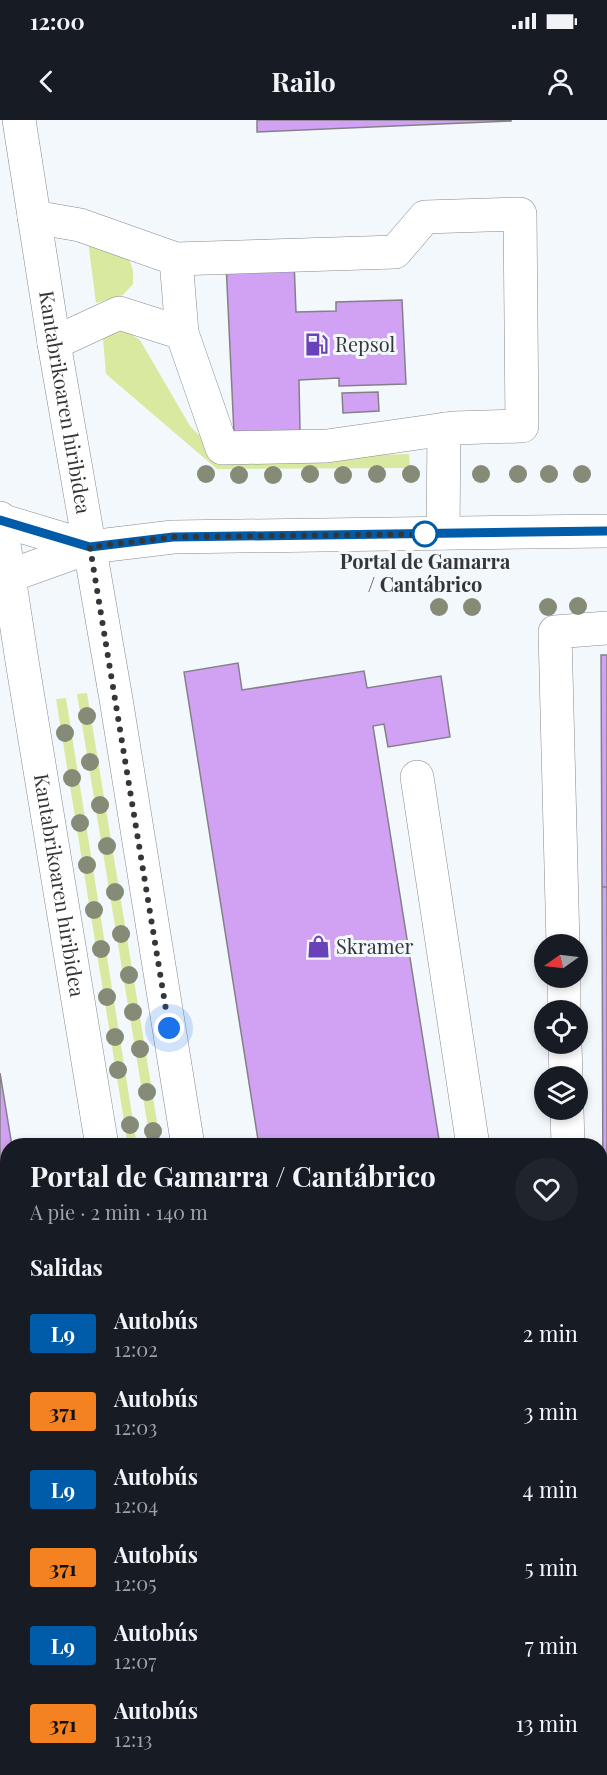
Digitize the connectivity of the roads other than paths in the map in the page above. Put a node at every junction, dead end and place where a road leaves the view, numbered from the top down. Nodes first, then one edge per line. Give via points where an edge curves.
1 (18, 120) edge
2 (34, 217) junction
3 (176, 259) junction
4 (182, 333) junction
5 (54, 343) junction
6 (444, 429) junction
7 (0, 519) edge
8 (607, 531) edge
9 (443, 533) junction
10 (90, 547) junction
11 (4, 576) edge
12 (607, 628) edge
13 (417, 777) dead end
14 (563, 934) edge
15 (567, 1120) edge
16 (101, 1138) edge
17 (187, 1138) edge
18 (472, 1138) edge
19 (568, 1138) edge

1 - 2 main road, Kantabrikoaren hiribidea
2 - 3 main road via 80,225
2 - 5 main road, Kantabrikoaren hiribidea
3 - 4 main road
3 - 6 main road via 395,252 425,217 520,214 522,426
4 - 5 main road via 119,313
4 - 6 main road via 222,448 327,446
5 - 10 main road, Kantabrikoaren hiribidea
6 - 9 main road
7 - 10 main road
7 - 11 main road, Kantabrikoaren hiribidea
8 - 9 main road
9 - 10 main road via 173,537
10 - 11 main road
10 - 17 main road, Kantabrikoaren hiribidea
11 - 16 main road, Kantabrikoaren hiribidea
12 - 14 main road via 555,632
13 - 18 main road
15 - 19 main road

